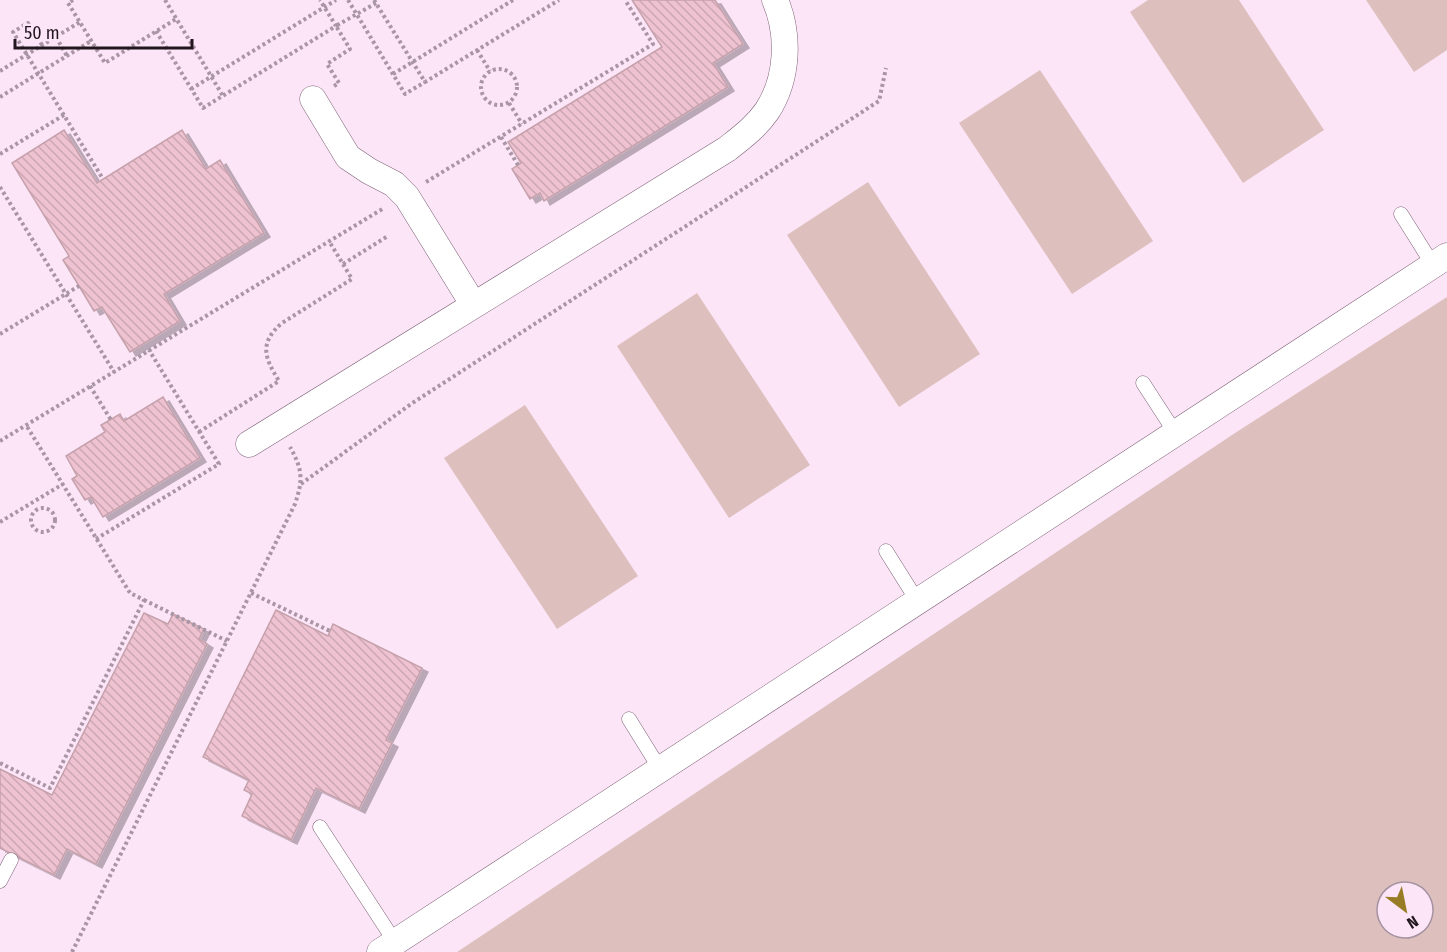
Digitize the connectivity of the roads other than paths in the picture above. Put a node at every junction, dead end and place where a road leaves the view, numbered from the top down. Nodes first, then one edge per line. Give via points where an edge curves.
1 (775, 0) edge
2 (313, 99) road end
3 (1401, 214) dead end
4 (1440, 261) edge
5 (473, 304) junction
6 (1143, 383) dead end
7 (1176, 434) junction
8 (249, 444) dead end
9 (886, 551) dead end
10 (918, 602) junction
11 (629, 719) dead end
12 (660, 769) junction
13 (320, 827) dead end
14 (10, 860) dead end
15 (0, 881) edge
16 (388, 947) edge

1 - 5 street via 784,33 785,58 779,86 767,111 750,131 727,149
2 - 5 street via 348,157 394,184 405,195
3 - 4 lane
4 - 7 street
5 - 8 street
6 - 7 lane
7 - 10 street
9 - 10 lane
10 - 12 street
11 - 12 lane
12 - 16 street
13 - 16 lane
14 - 15 lane

